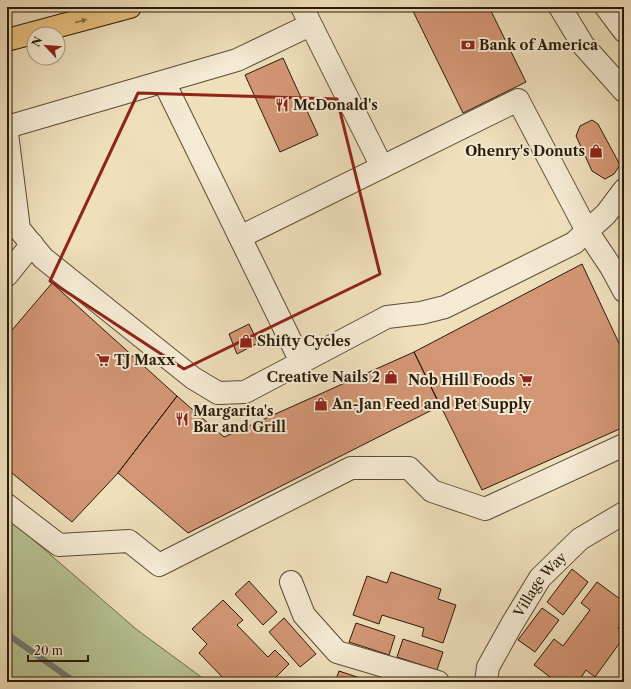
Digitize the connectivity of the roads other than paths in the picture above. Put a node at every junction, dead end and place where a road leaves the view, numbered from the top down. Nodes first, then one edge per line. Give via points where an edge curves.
1 (130, 7) edge
2 (560, 7) edge
3 (606, 7) edge
4 (306, 16) edge
5 (624, 31) edge
6 (7, 40) edge
7 (164, 82) junction
8 (624, 90) edge
9 (7, 127) edge
10 (7, 133) edge
11 (382, 167) junction
12 (624, 190) edge
13 (588, 231) junction
14 (240, 237) junction
15 (32, 244) junction
16 (9, 270) edge
17 (624, 291) edge
18 (301, 362) junction
19 (624, 446) edge
20 (7, 505) edge
21 (624, 513) edge
22 (291, 582) dead end
23 (438, 682) edge
24 (486, 682) edge

6 -> 1 main road
2 - 8 street via 583,45
3 - 5 street
4 - 7 street via 238,60
4 - 11 street
7 - 9 street
7 - 14 street
10 - 15 street via 19,229
11 - 13 street via 518,100
11 - 14 street
12 - 13 street via 606,214
13 - 17 street
13 - 18 street via 574,243 445,307 387,317
14 - 18 street
15 - 16 street
15 - 18 street via 43,258 194,378 218,393 245,392
19 - 20 street via 485,509 432,492 409,468 351,468 159,565 129,541 58,545
21 - 24 street, Village Way via 580,539 540,578 488,667
22 - 23 street via 304,615 337,652

